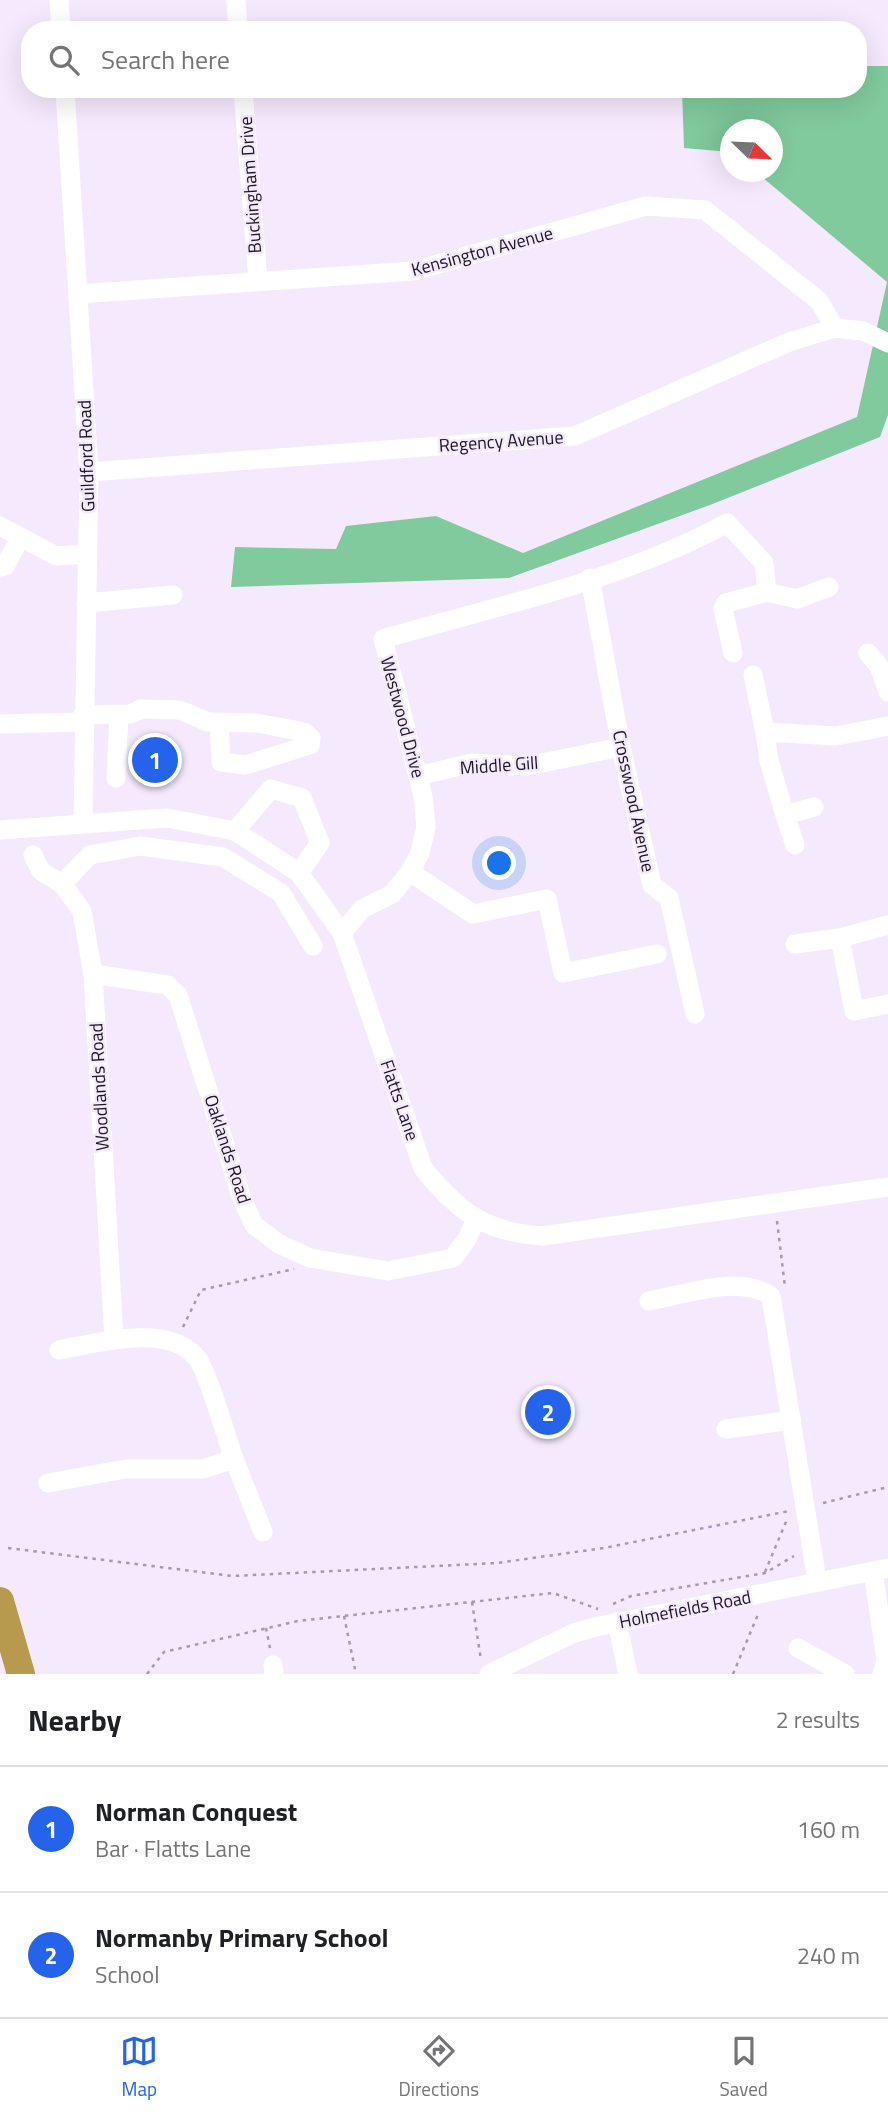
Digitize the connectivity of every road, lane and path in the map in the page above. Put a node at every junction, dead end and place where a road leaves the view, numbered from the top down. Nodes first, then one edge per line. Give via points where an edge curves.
1 (59, 0) edge
2 (236, 0) edge
3 (60, 21) edge
4 (237, 21) edge
5 (66, 98) edge
6 (244, 98) edge
7 (258, 281) junction
8 (78, 294) junction
9 (835, 328) junction
10 (888, 344) edge
11 (89, 472) junction
12 (0, 526) edge
13 (20, 538) junction
14 (87, 554) junction
15 (0, 567) edge
16 (590, 578) junction
17 (829, 587) dead end
18 (767, 592) junction
19 (173, 595) dead end
20 (86, 603) junction
21 (733, 653) dead end
22 (868, 653) dead end
23 (753, 675) dead end
24 (888, 691) edge
25 (119, 715) junction
26 (83, 718) junction
27 (219, 723) dead end
28 (0, 724) edge
29 (888, 726) edge
30 (765, 733) junction
31 (621, 747) junction
32 (418, 776) junction
33 (116, 778) dead end
34 (814, 807) dead end
35 (785, 815) junction
36 (83, 823) junction
37 (197, 824) junction
38 (0, 830) edge
39 (235, 831) junction
40 (795, 845) dead end
41 (192, 853) junction
42 (33, 855) dead end
43 (299, 873) junction
44 (410, 873) junction
45 (62, 884) junction
46 (888, 925) edge
47 (342, 933) junction
48 (840, 938) junction
49 (794, 944) dead end
50 (313, 946) dead end
51 (657, 954) dead end
52 (93, 974) junction
53 (888, 1004) edge
54 (695, 1014) dead end
55 (888, 1187) edge
56 (775, 1204) junction
57 (476, 1219) junction
58 (310, 1258) junction
59 (649, 1301) dead end
60 (774, 1310) junction
61 (114, 1339) junction
62 (175, 1343) junction
63 (60, 1350) dead end
64 (792, 1420) junction
65 (726, 1429) dead end
66 (234, 1459) junction
67 (48, 1483) dead end
68 (888, 1487) edge
69 (805, 1507) junction
70 (263, 1532) dead end
71 (812, 1546) junction
72 (8, 1548) dead end
73 (881, 1570) edge
74 (817, 1581) junction
75 (0, 1601) edge
76 (472, 1602) junction
77 (610, 1612) junction
78 (344, 1616) junction
79 (574, 1633) junction
80 (798, 1648) dead end
81 (885, 1665) edge
82 (485, 1668) edge
83 (21, 1674) edge
84 (147, 1674) edge
85 (355, 1674) edge
86 (628, 1674) edge
87 (845, 1674) edge

1 - 3 street
2 - 4 street
5 - 8 street, Guildford Road
6 - 7 street, Buckingham Drive
7 - 8 street, Kensington Avenue
7 - 9 street, Kensington Avenue via 413,271 646,205 705,210 819,302
8 - 11 street, Guildford Road
9 - 10 street, Regency Avenue via 863,331
9 - 11 street, Regency Avenue via 789,342 575,436
11 - 14 street, Guildford Road
12 - 13 street
13 - 14 street via 56,556
13 - 15 street via 5,566
14 - 20 street, Guildford Road
16 - 18 street via 688,545 727,523 764,563
16 - 31 street, Crosswood Avenue
16 - 32 street, Westwood Drive via 383,639
17 - 18 street via 797,599
18 - 21 street via 724,605
19 - 20 street
20 - 26 street, Guildford Road
22 - 24 street via 879,666
23 - 30 street
25 - 26 street
25 - 27 street via 141,709 180,710
25 - 33 street
26 - 28 street
26 - 36 street, Guildford Road
29 - 30 street via 836,736
30 - 35 street
31 - 32 street, Middle Gill via 527,766 472,763
31 - 54 street, Crosswood Avenue via 652,884 669,898
32 - 44 street, Westwood Drive via 426,827
34 - 35 street
35 - 40 street
36 - 37 street, Flatts Lane via 167,818
36 - 38 street, Flatts Lane
37 - 39 street, Flatts Lane
37 - 41 street
39 - 43 street, Flatts Lane
39 - 43 street via 271,789 302,798 320,843
41 - 45 street via 140,846 90,855
41 - 50 street via 223,856 281,892
42 - 45 street, Woodlands Road via 41,872
43 - 47 street, Flatts Lane
44 - 47 street, Westwood Drive via 392,894 362,909
44 - 51 street via 473,914 547,899 563,973
45 - 52 street, Woodlands Road via 82,911
46 - 48 street
47 - 57 street, Flatts Lane via 423,1168 448,1199
48 - 49 street
48 - 53 street via 854,1011
52 - 58 street, Oaklands Road via 167,985 178,995 254,1225 279,1244
52 - 61 street, Woodlands Road
55 - 56 street, Flatts Lane
56 - 57 street, Flatts Lane via 542,1236 513,1234
56 - 60 path via 787,1299
57 - 58 street, Oaklands Road via 453,1258 439,1263 388,1271
58 - 62 path via 302,1267 201,1290
59 - 60 street via 748,1286 771,1296
60 - 64 street
61 - 62 street via 147,1337
61 - 63 street
62 - 66 street via 198,1360
64 - 65 street
64 - 69 street
66 - 67 street via 203,1469 126,1468
66 - 70 street
68 - 69 path
69 - 71 street
69 - 72 path via 604,1548 498,1563 325,1572 232,1576
71 - 74 street
71 - 77 path via 765,1573 631,1596
73 - 74 street, Holmefields Road
73 - 81 street
74 - 77 street, Holmefields Road
75 - 83 highway
76 - 77 path via 553,1593
76 - 78 path
76 - 82 path
77 - 79 street, Holmefields Road
77 - 79 path
77 - 86 street
78 - 84 path via 164,1652
78 - 85 path
79 - 82 street, Holmefields Road
80 - 87 street

